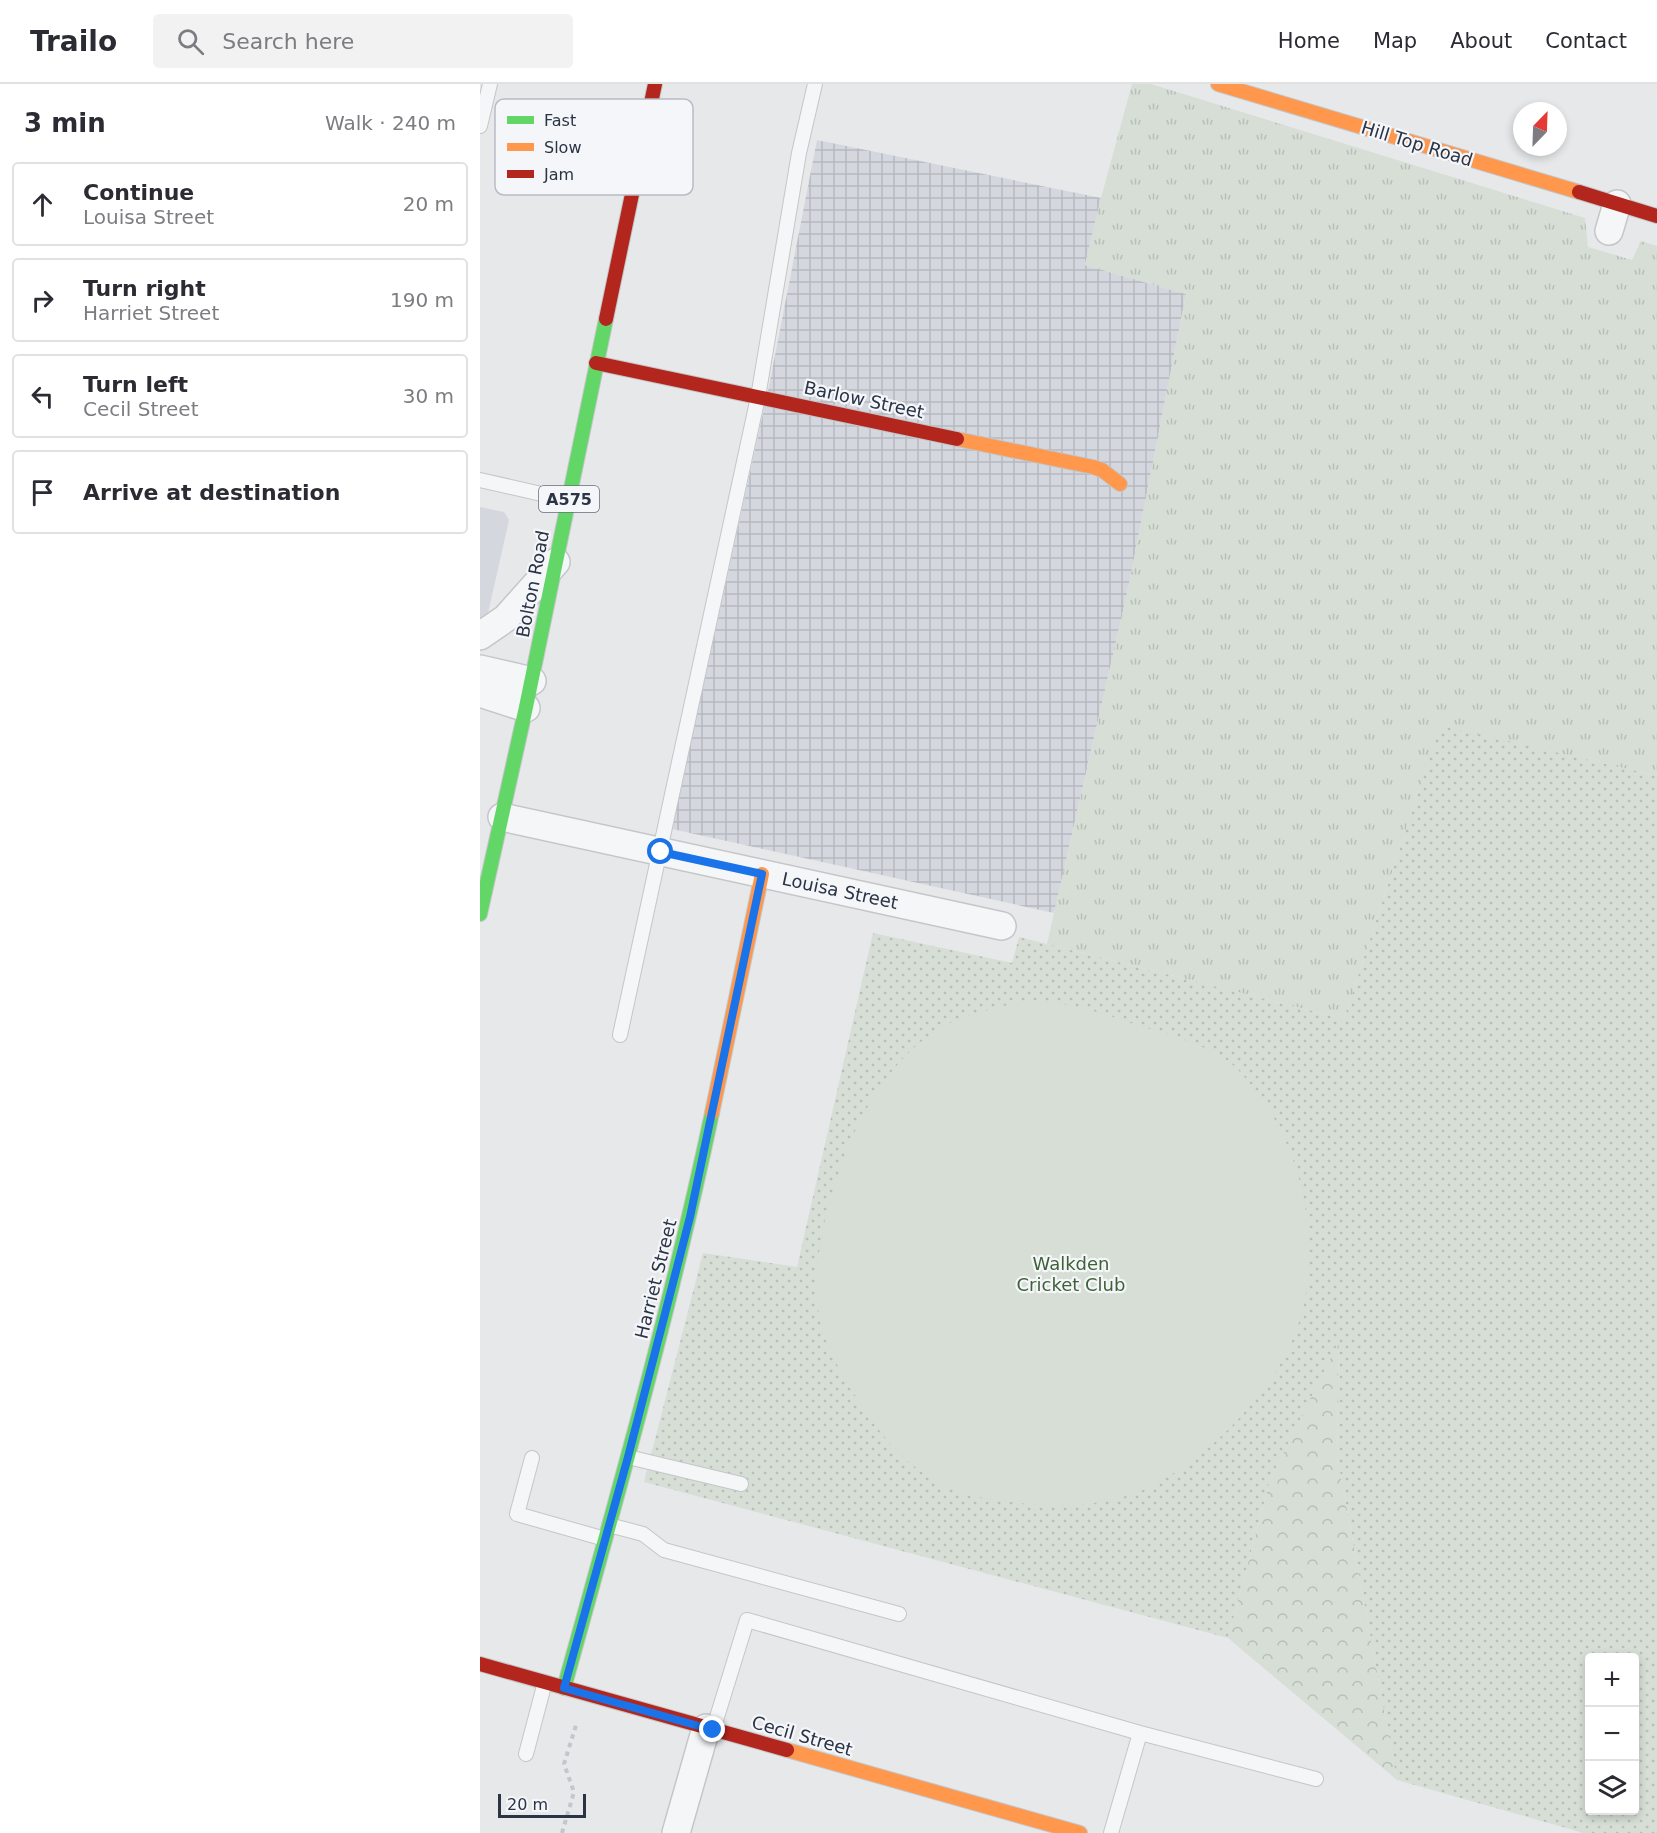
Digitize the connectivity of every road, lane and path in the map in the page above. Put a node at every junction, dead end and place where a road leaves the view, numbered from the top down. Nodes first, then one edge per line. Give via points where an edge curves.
1 (490, 84) edge
2 (655, 84) edge
3 (815, 84) edge
4 (1218, 84) edge
5 (652, 99) edge
6 (480, 126) edge
7 (632, 195) edge
8 (1617, 204) junction
9 (1657, 216) edge
10 (1609, 231) dead end
11 (596, 363) junction
12 (758, 397) junction
13 (480, 480) edge
14 (1120, 484) dead end
15 (568, 500) junction
16 (556, 562) junction
17 (480, 636) edge
18 (480, 669) edge
19 (532, 681) junction
20 (480, 693) edge
21 (526, 708) junction
22 (502, 817) junction
23 (661, 852) junction
24 (762, 874) junction
25 (480, 914) edge
26 (1002, 926) dead end
27 (620, 1035) dead end
28 (628, 1457) junction
29 (532, 1458) dead end
30 (741, 1484) dead end
31 (607, 1532) junction
32 (899, 1614) dead end
33 (480, 1664) edge
34 (545, 1682) junction
35 (564, 1688) junction
36 (585, 1694) junction
37 (710, 1729) junction
38 (1140, 1733) junction
39 (526, 1754) dead end
40 (1316, 1779) dead end
41 (680, 1832) edge
42 (562, 1833) edge
43 (1080, 1833) edge
44 (1111, 1833) edge

1 - 6 lane
2 - 5 street, Bolton Road / A575
3 - 12 lane via 799,153
4 - 8 street, Hill Top Road
7 - 11 street, Bolton Road / A575
8 - 9 street, Hill Top Road
8 - 10 street
11 - 12 street, Barlow Street
11 - 15 street, Bolton Road / A575
12 - 14 street, Barlow Street via 1093,467
12 - 23 lane
13 - 15 lane
15 - 16 street, Bolton Road / A575
16 - 17 street via 506,618
16 - 19 street, Bolton Road / A575
18 - 19 street
19 - 21 street, Bolton Road / A575
20 - 21 street
21 - 22 street, Bolton Road / A575
22 - 23 street, Louisa Street
22 - 25 street, Bolton Road / A575
23 - 24 street, Louisa Street
23 - 27 lane
24 - 26 street, Louisa Street
24 - 28 street, Harriet Street via 690,1217
28 - 30 lane
28 - 31 street, Harriet Street
29 - 31 lane via 517,1514
31 - 32 lane via 643,1534 664,1550
31 - 35 street, Harriet Street
33 - 34 street, Cecil Street
34 - 35 street, Cecil Street
34 - 39 lane
35 - 36 street, Cecil Street
36 - 37 street, Cecil Street
36 - 42 path via 564,1764 574,1792
37 - 38 lane via 747,1620
37 - 41 street
37 - 43 street, Cecil Street
38 - 40 lane
38 - 44 lane

